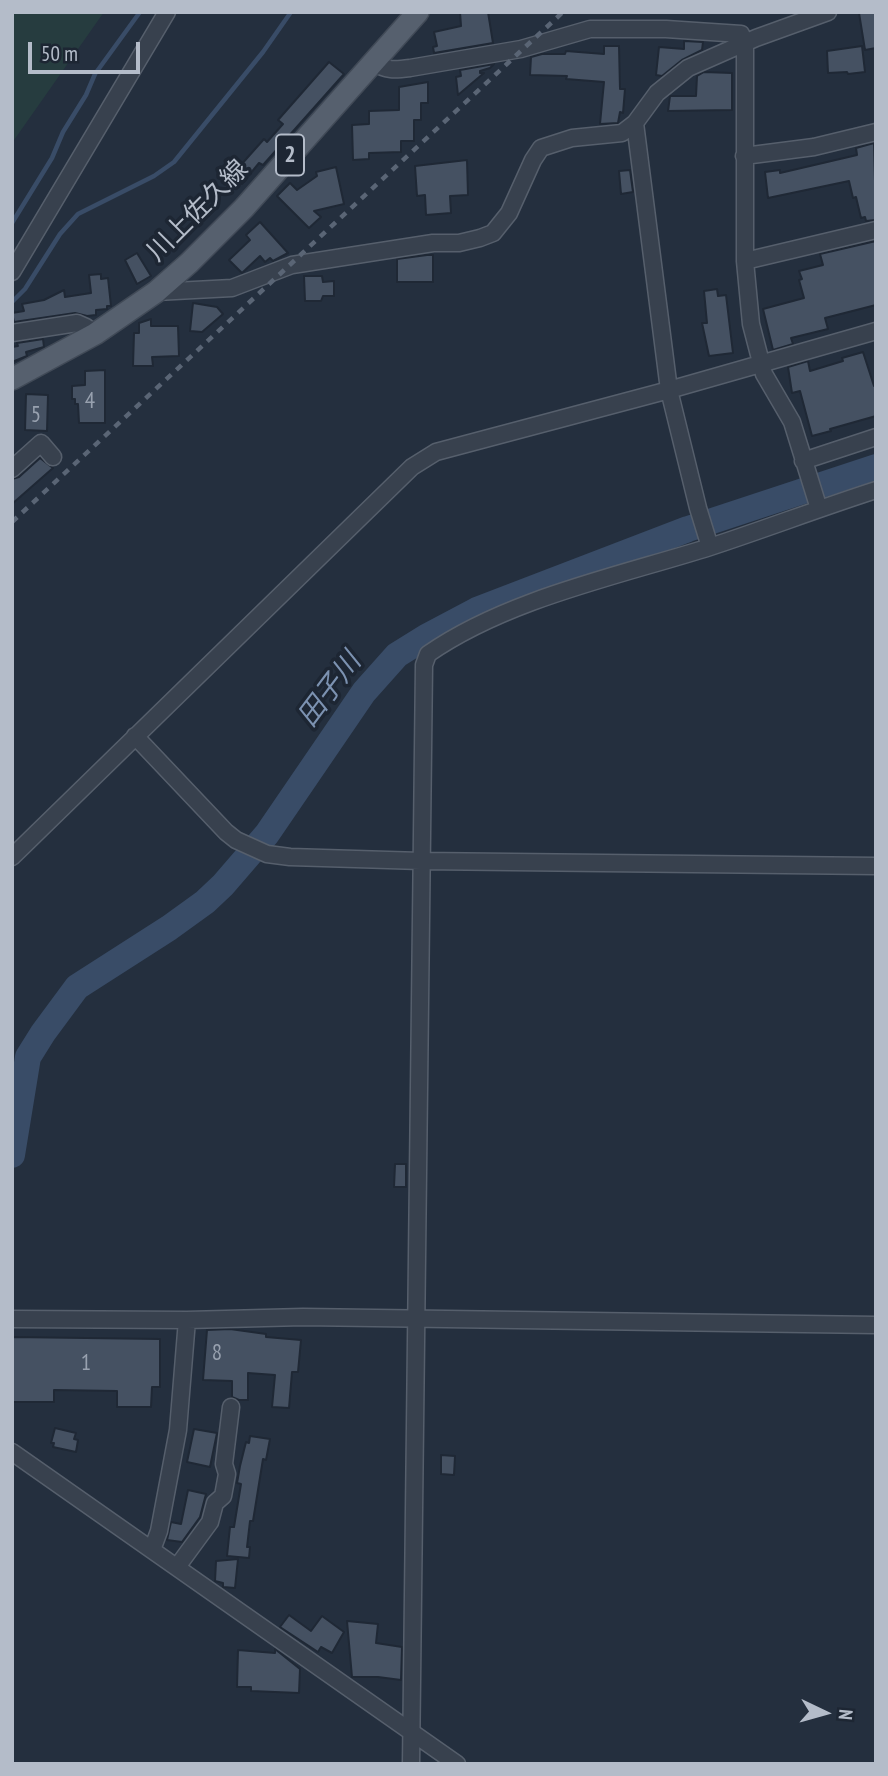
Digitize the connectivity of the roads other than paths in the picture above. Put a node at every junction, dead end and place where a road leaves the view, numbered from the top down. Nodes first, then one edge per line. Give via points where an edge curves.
1 (167, 12) edge
2 (418, 12) edge
3 (665, 12) edge
4 (828, 12) edge
5 (666, 29) junction
6 (745, 42) junction
7 (373, 62) junction
8 (635, 123) junction
9 (876, 132) edge
10 (744, 156) junction
11 (876, 230) edge
12 (745, 261) junction
13 (12, 272) edge
14 (156, 292) junction
15 (876, 331) edge
16 (12, 333) edge
17 (94, 334) junction
18 (760, 364) junction
19 (12, 379) edge
20 (668, 390) junction
21 (876, 437) edge
22 (53, 457) dead end
23 (805, 468) junction
24 (12, 469) edge
25 (876, 490) edge
26 (818, 504) junction
27 (709, 542) junction
28 (135, 736) junction
29 (12, 857) edge
30 (421, 861) junction
31 (876, 866) edge
32 (417, 1318) junction
33 (12, 1319) edge
34 (187, 1320) junction
35 (876, 1325) edge
36 (231, 1407) dead end
37 (12, 1452) edge
38 (152, 1550) junction
39 (177, 1567) junction
40 (411, 1730) junction
41 (411, 1764) edge
42 (457, 1764) edge

1 - 13 street
2 - 7 main road, 川上佐久線 / 2
3 - 5 street
4 - 6 street
5 - 6 street via 736,33
5 - 7 street via 590,29 521,49 393,70
6 - 8 street via 688,68 657,93
6 - 10 street
7 - 14 main road, 川上佐久線 / 2 via 244,208
8 - 14 street via 622,133 572,138 541,148 509,214 493,233 480,238 292,265 232,288
8 - 20 street
9 - 10 street via 814,147
10 - 12 street
11 - 12 street
12 - 18 street
14 - 17 main road, 川上佐久線 / 2
15 - 18 street
16 - 17 street via 77,323
17 - 19 main road, 川上佐久線 / 2
18 - 20 street
18 - 23 street via 792,422
20 - 27 street
20 - 28 street via 436,452 412,467
21 - 23 street
22 - 24 street via 41,443
23 - 26 street
25 - 26 street
26 - 27 street
27 - 30 street via 523,607 467,630 428,654 424,665
28 - 29 street
28 - 30 street via 236,840 267,854
30 - 31 street
30 - 32 street
32 - 34 street
32 - 35 street
32 - 40 street
33 - 34 street
34 - 38 street via 178,1430
36 - 39 street via 223,1496
37 - 38 street
38 - 39 street
39 - 40 street
40 - 41 street
40 - 42 street

